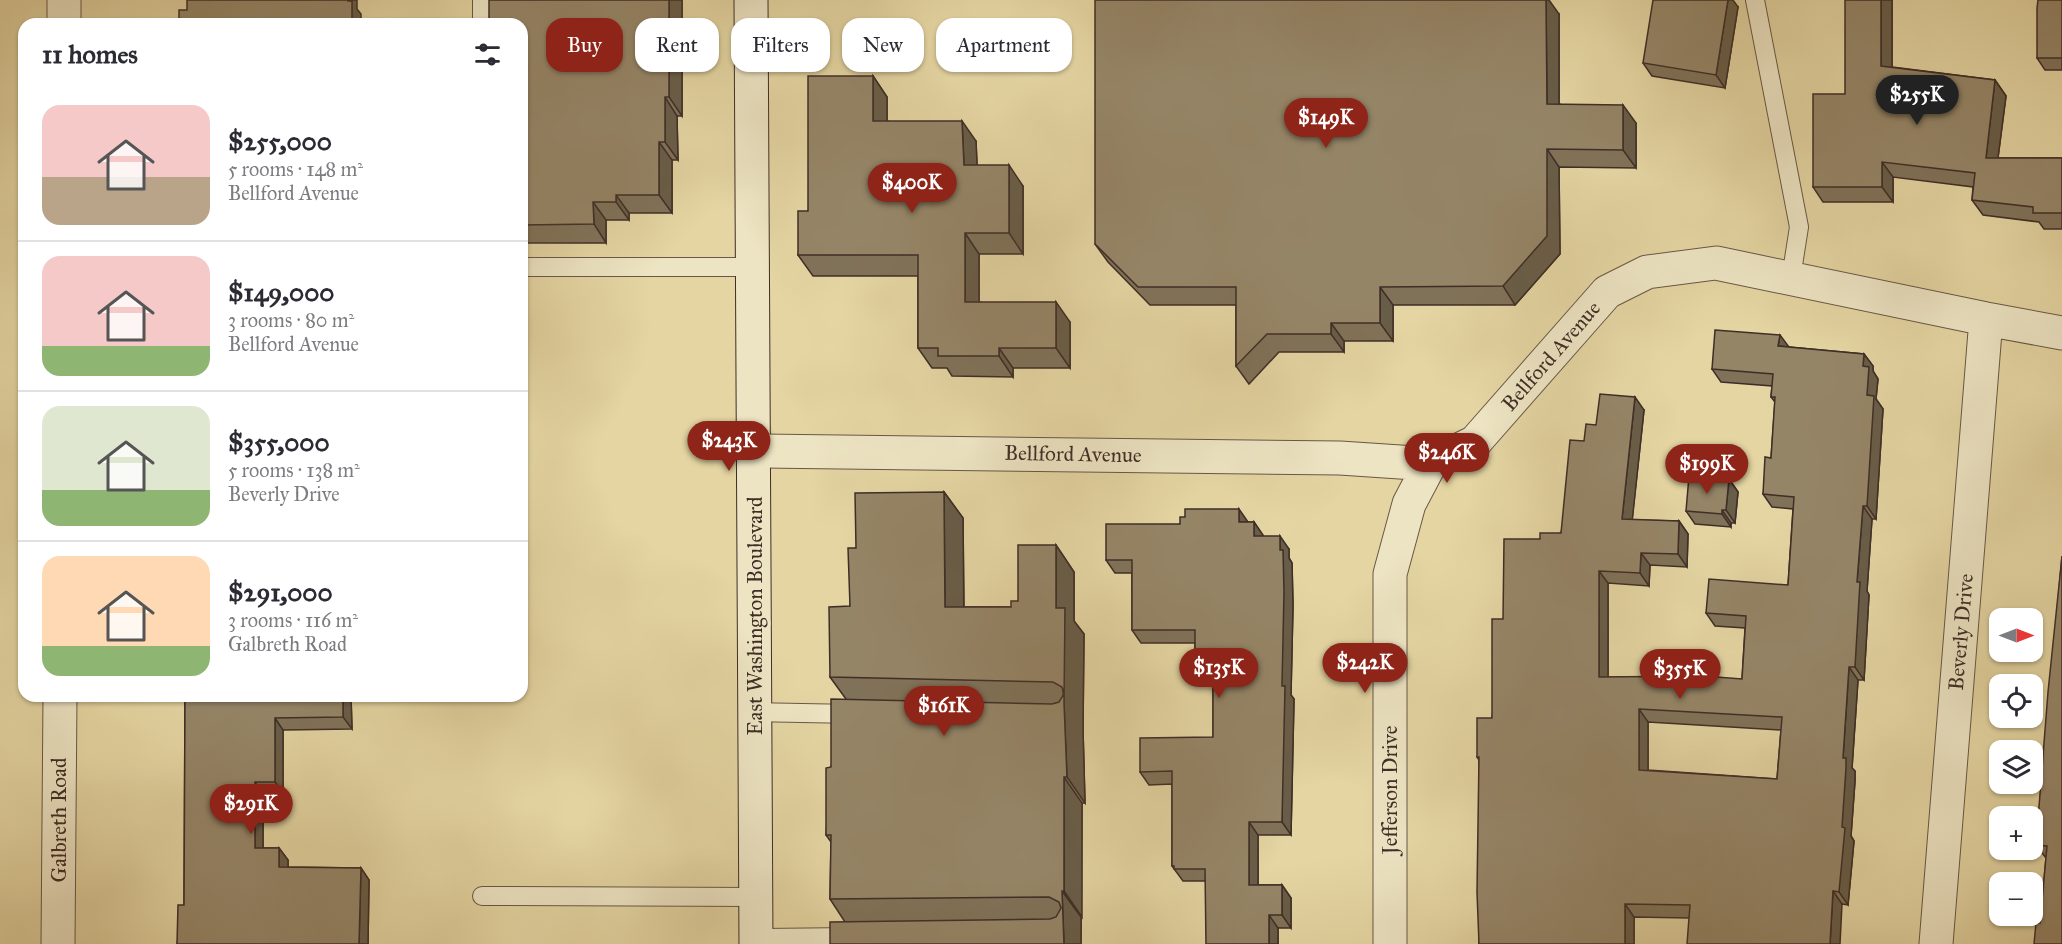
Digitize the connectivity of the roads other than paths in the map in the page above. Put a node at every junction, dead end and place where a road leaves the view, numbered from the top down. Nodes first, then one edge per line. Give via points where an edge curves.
1 (64, 0) edge
2 (482, 0) edge
3 (751, 0) edge
4 (1755, 0) edge
5 (64, 18) edge
6 (482, 18) edge
7 (528, 267) edge
8 (753, 267) junction
9 (1791, 278) junction
10 (1986, 319) junction
11 (2062, 333) edge
12 (754, 451) junction
13 (1430, 464) junction
14 (60, 702) edge
15 (755, 712) junction
16 (872, 715) edge
17 (482, 896) dead end
18 (756, 897) junction
19 (871, 936) edge
20 (756, 941) edge
21 (58, 944) edge
22 (1390, 944) edge
23 (1936, 944) edge

1 - 5 street
2 - 6 lane
3 - 8 street, East Washington Boulevard
4 - 9 lane via 1799,227
7 - 8 lane
8 - 12 street, East Washington Boulevard
9 - 10 street, Bellford Avenue
9 - 13 street, Bellford Avenue via 1716,263 1647,273 1607,292 1475,442
10 - 11 street, Bellford Avenue
10 - 23 street, Beverly Drive
12 - 13 street, Bellford Avenue via 1340,458
12 - 15 street, East Washington Boulevard
13 - 22 street, Jefferson Drive via 1409,504 1390,574
14 - 21 street, Galbreth Road
15 - 16 lane
15 - 18 street, East Washington Boulevard
17 - 18 lane
18 - 20 street, East Washington Boulevard
19 - 20 lane

